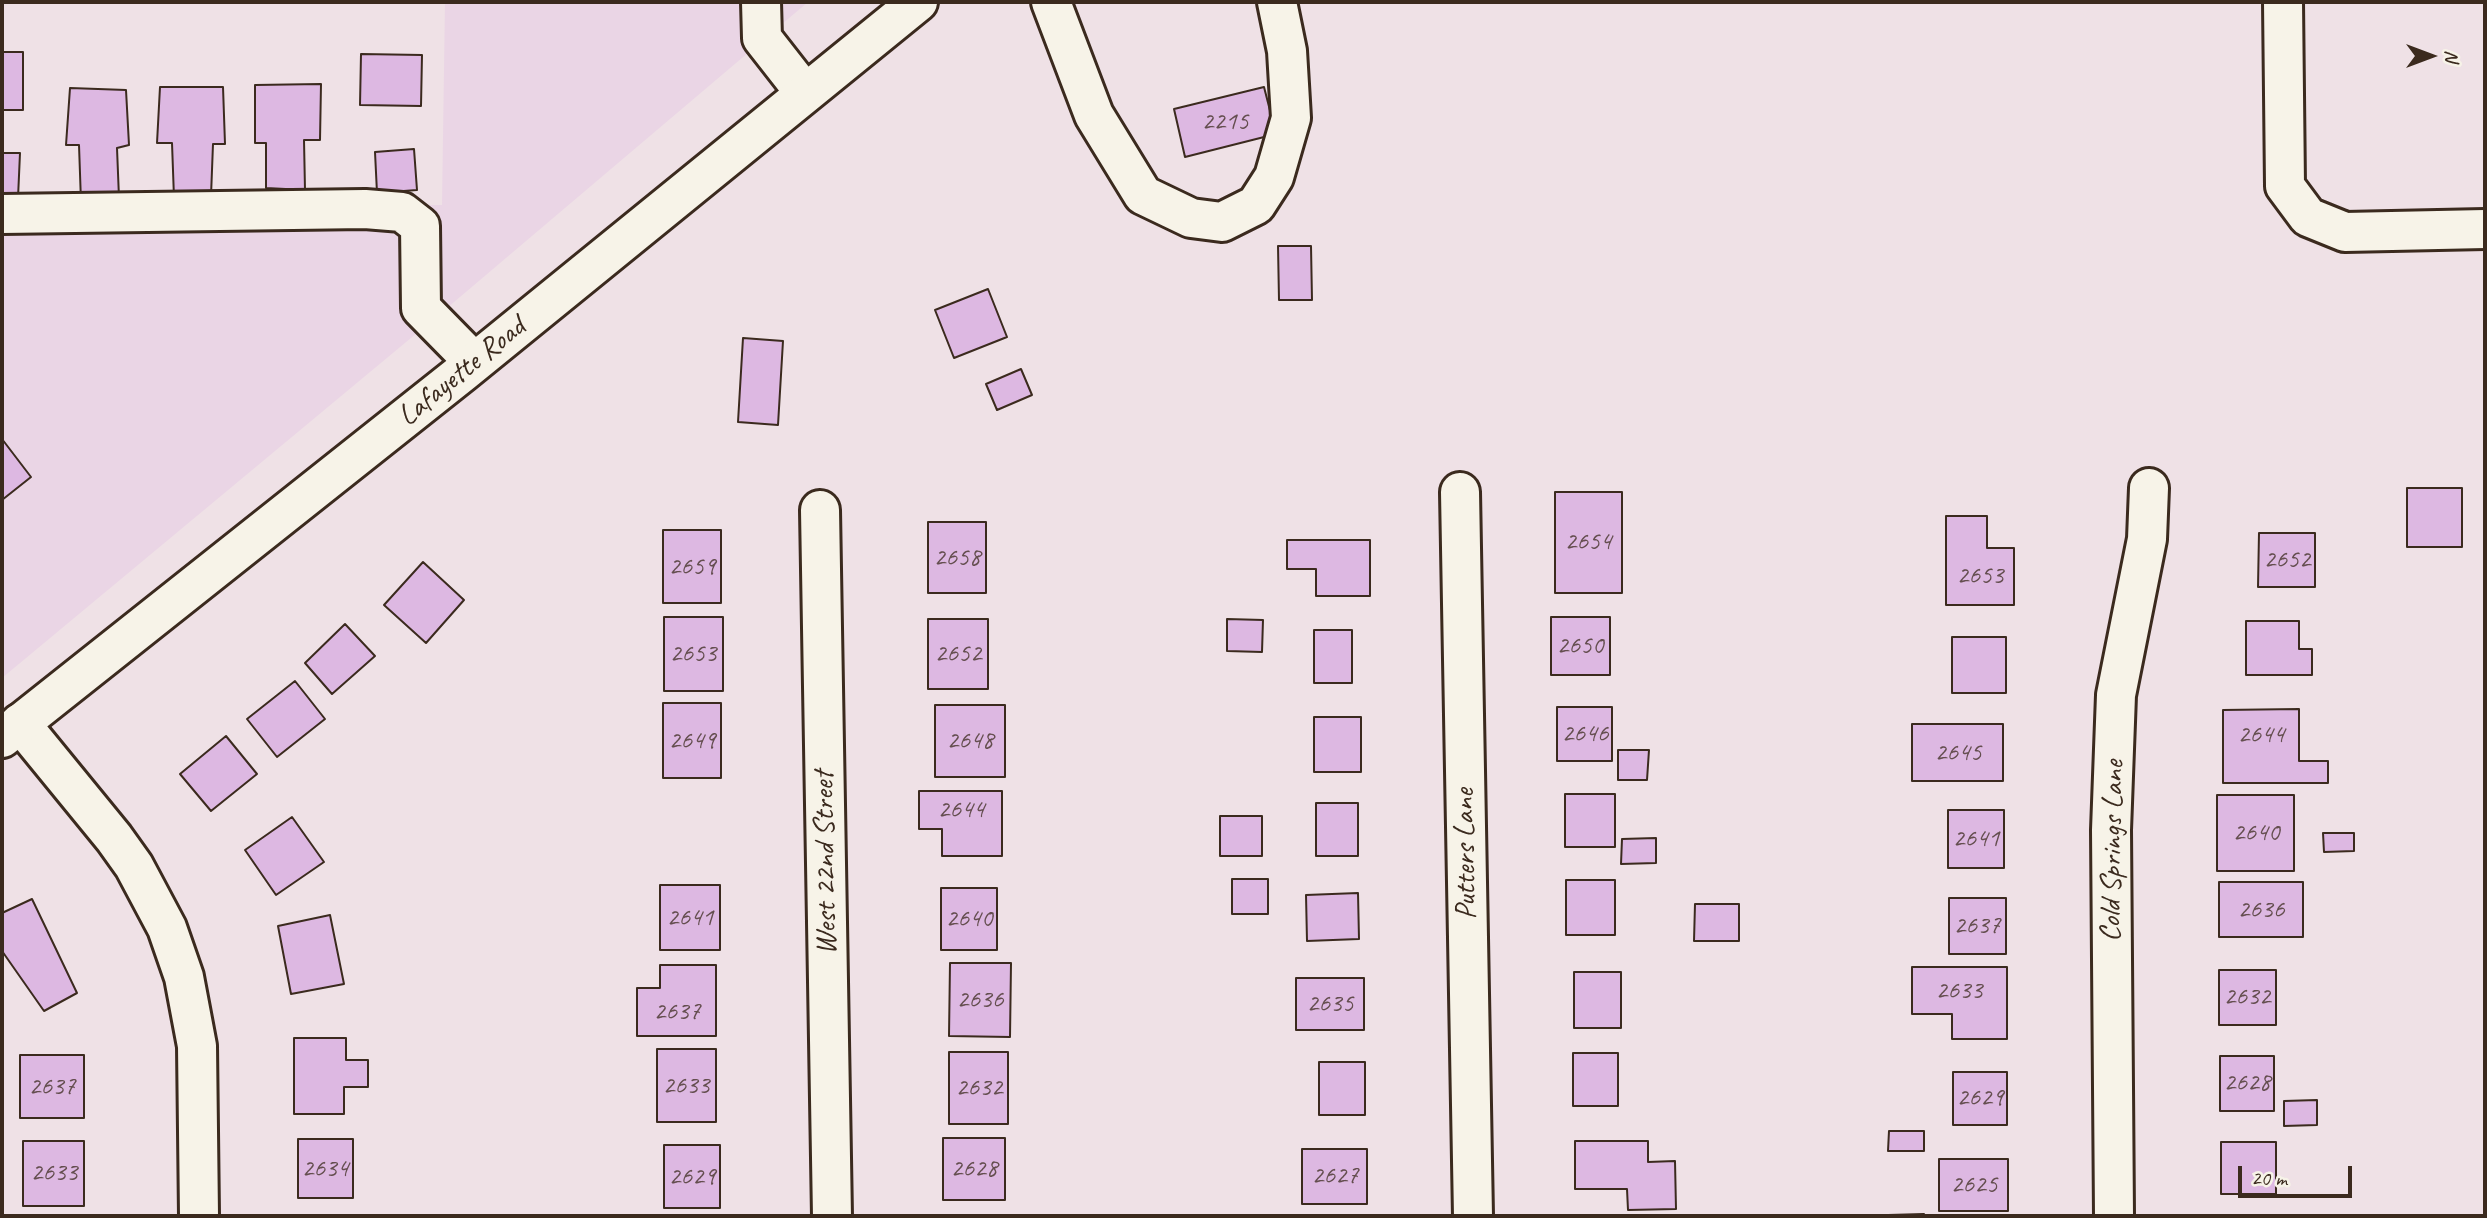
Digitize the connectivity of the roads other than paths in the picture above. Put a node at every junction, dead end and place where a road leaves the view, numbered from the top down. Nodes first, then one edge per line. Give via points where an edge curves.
1 (761, 2) edge
2 (918, 2) edge
3 (1051, 2) edge
4 (1277, 2) edge
5 (2283, 2) edge
6 (805, 93) junction
7 (2, 214) edge
8 (2485, 229) edge
9 (474, 362) junction
10 (2149, 488) dead end
11 (1460, 492) dead end
12 (821, 510) dead end
13 (11, 730) edge
14 (199, 1216) edge
15 (832, 1216) edge
16 (1473, 1216) edge
17 (2113, 1216) edge

1 - 6 street via 762,38
2 - 6 street, Lafayette Road
3 - 4 street via 1094,115 1143,195 1191,218 1222,222 1256,205 1274,177 1291,118 1287,51
5 - 8 street via 2285,186 2308,218 2346,232
6 - 9 street, Lafayette Road
7 - 9 street via 402,212 420,226 421,309
9 - 13 street, Lafayette Road
10 - 17 street, Cold Springs Lane via 2147,539 2116,695 2111,830
11 - 16 street, Putters Lane
12 - 15 street, West 22nd Street
13 - 14 street via 114,838 167,928 184,977 197,1046

